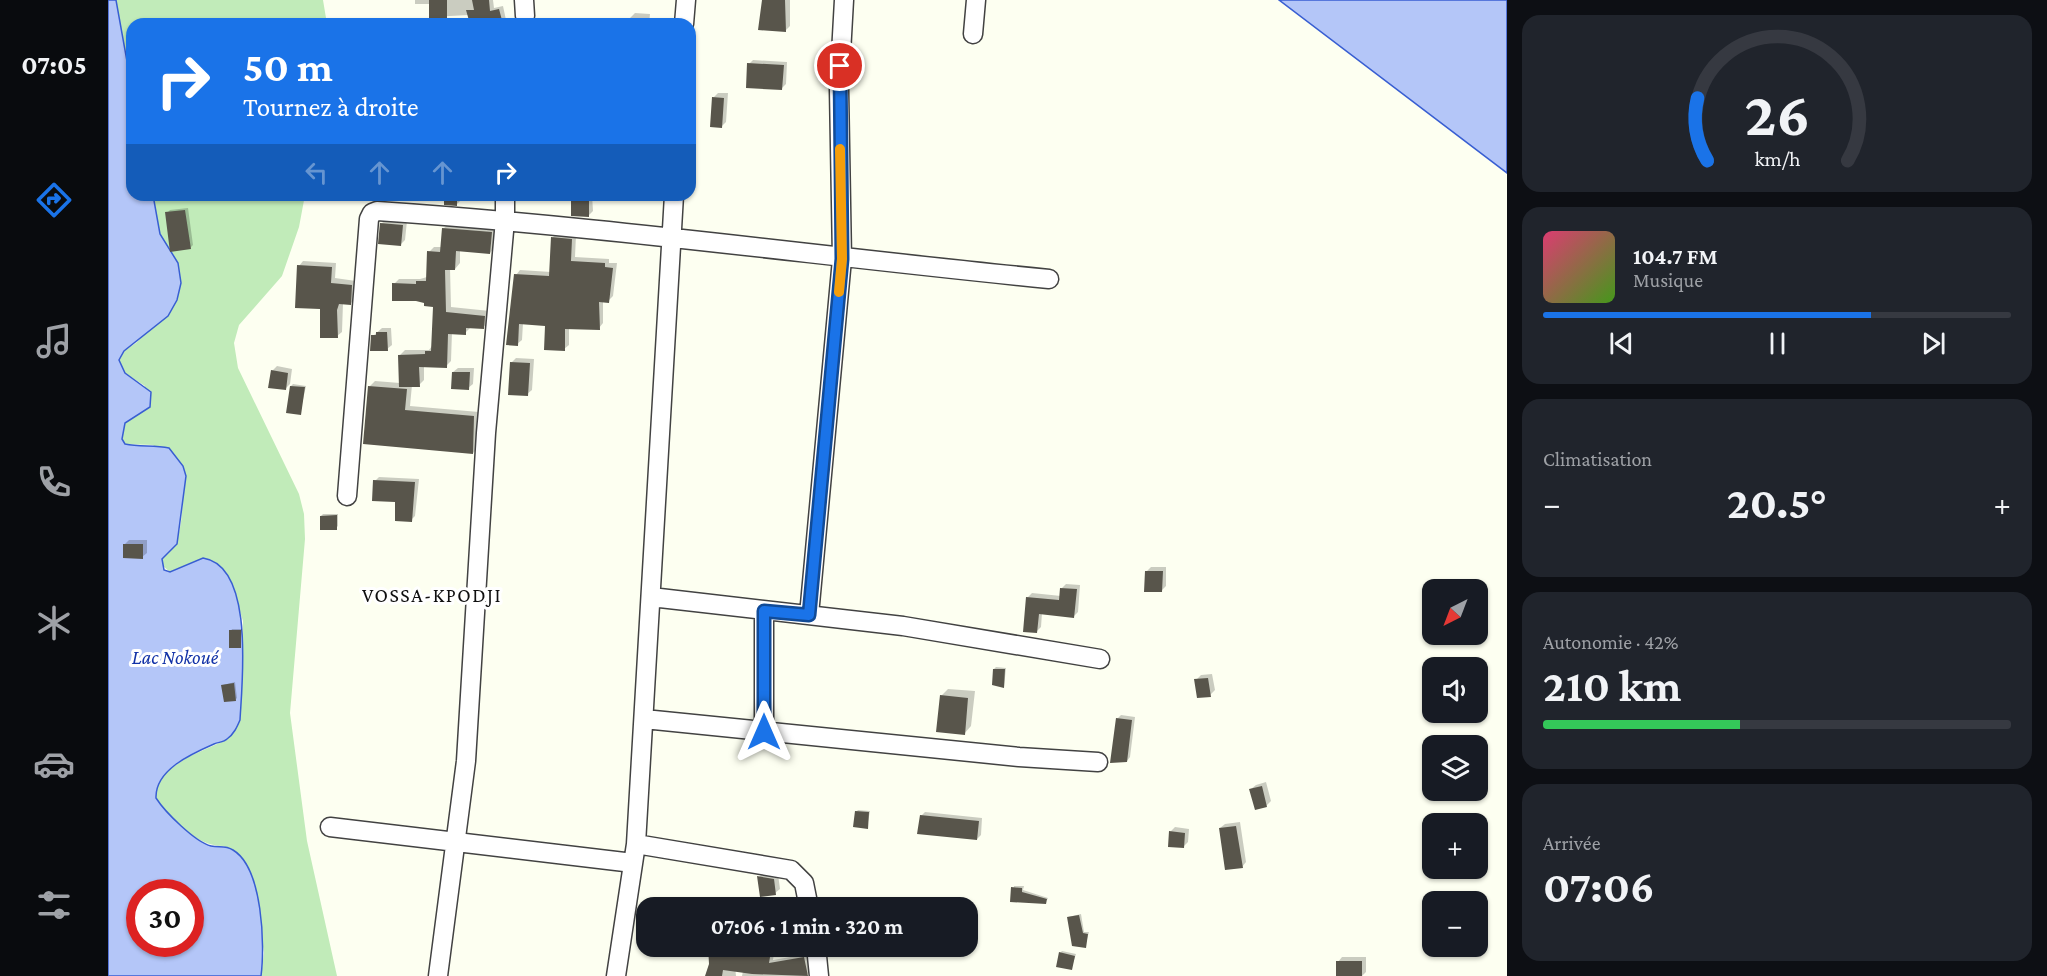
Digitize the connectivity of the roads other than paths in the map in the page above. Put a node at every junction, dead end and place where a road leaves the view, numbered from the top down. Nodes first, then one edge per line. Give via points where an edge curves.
1 (686, 0) edge
2 (844, 0) edge
3 (976, 0) edge
4 (684, 18) edge
5 (973, 34) dead end
6 (505, 201) edge
7 (674, 201) edge
8 (505, 220) junction
9 (672, 237) junction
10 (842, 259) junction
11 (1049, 279) dead end
12 (347, 496) dead end
13 (651, 597) junction
14 (764, 611) junction
15 (809, 615) junction
16 (1100, 659) dead end
17 (644, 718) junction
18 (764, 732) junction
19 (1098, 762) dead end
20 (330, 827) dead end
21 (456, 840) junction
22 (636, 844) junction
23 (633, 863) junction
24 (807, 897) edge
25 (817, 957) edge
26 (438, 976) edge
27 (616, 976) edge
28 (819, 976) edge

1 - 4 street
2 - 10 street via 839,89
3 - 5 street
6 - 8 street
7 - 9 street
8 - 9 street
8 - 12 street via 372,213
8 - 21 street via 486,433 466,761
9 - 10 street
9 - 13 street
10 - 11 street
10 - 15 street
13 - 14 street
13 - 17 street
14 - 15 street
14 - 18 street
15 - 16 street via 903,626
17 - 18 street
17 - 22 street
18 - 19 street
20 - 21 street
21 - 23 street
21 - 26 street
22 - 23 street
22 - 24 street via 791,870 804,883
23 - 27 street
25 - 28 street

